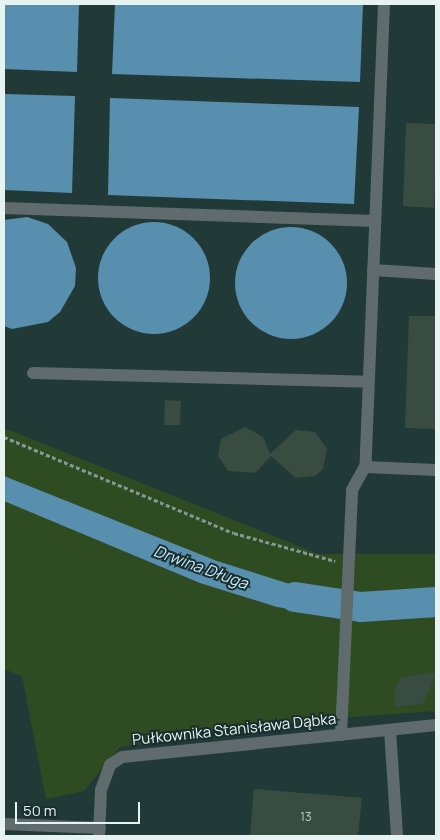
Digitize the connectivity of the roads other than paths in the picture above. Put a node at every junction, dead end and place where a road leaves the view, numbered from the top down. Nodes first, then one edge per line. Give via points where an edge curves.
1 (384, 4) edge
2 (4, 208) edge
3 (375, 220) junction
4 (373, 270) junction
5 (436, 274) edge
6 (33, 373) dead end
7 (368, 382) junction
8 (365, 467) junction
9 (436, 470) edge
10 (436, 725) edge
11 (390, 730) junction
12 (341, 734) junction
13 (4, 824) edge
14 (52, 832) edge
15 (100, 832) edge
16 (397, 836) edge

1 - 3 street
2 - 3 street
3 - 4 street
4 - 5 street
4 - 7 street
6 - 7 street
7 - 8 street
8 - 9 street
8 - 12 street via 352,490
10 - 11 street, Pułkownika Stanisława Dąbka
11 - 12 street, Pułkownika Stanisława Dąbka
11 - 16 street
12 - 15 street, Pułkownika Stanisława Dąbka via 122,758 110,766 101,790
13 - 14 street
14 - 15 street

